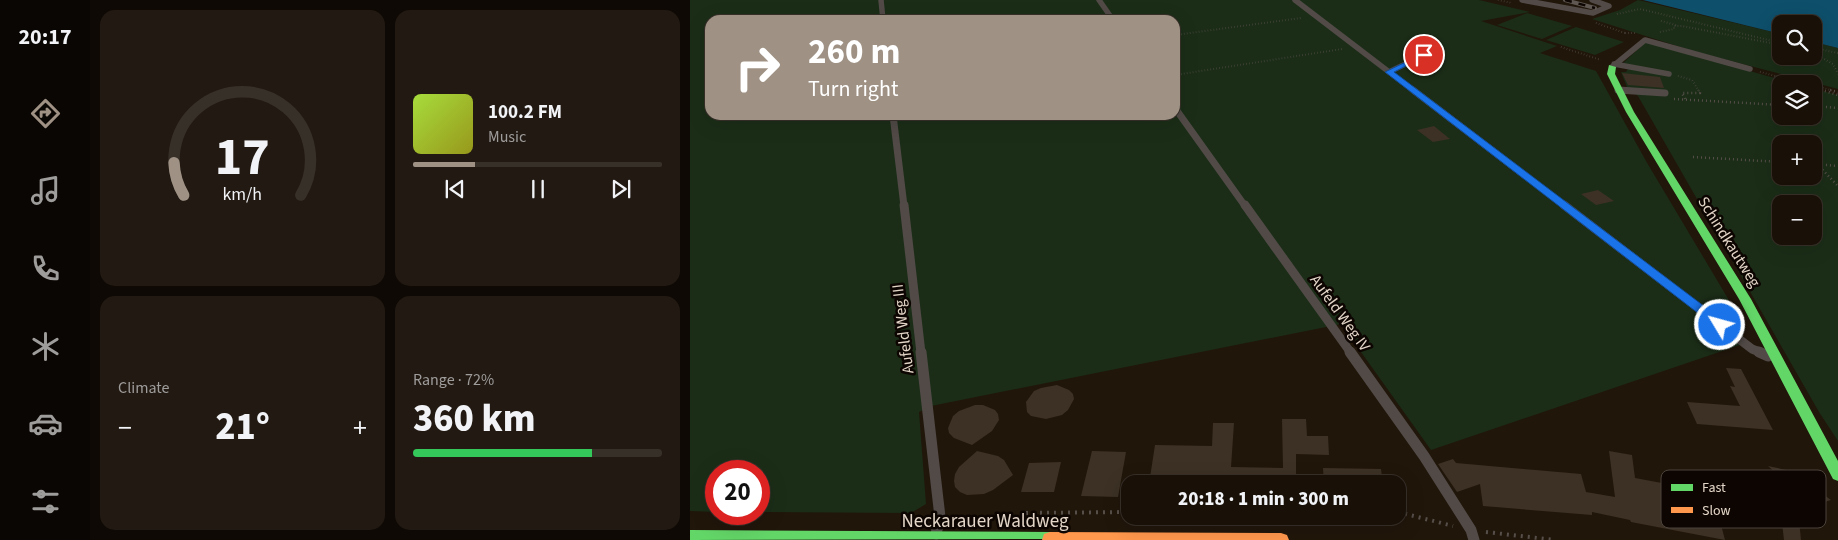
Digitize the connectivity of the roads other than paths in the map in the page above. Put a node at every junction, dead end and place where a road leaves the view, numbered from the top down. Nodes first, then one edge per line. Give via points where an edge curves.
1 (881, 0) edge
2 (1099, 0) edge
3 (1295, 0) edge
4 (1522, 0) edge
5 (1592, 0) edge
6 (882, 15) edge
7 (1110, 15) edge
8 (1645, 40) joint
9 (1436, 48) dead end
10 (1613, 66) junction
11 (1750, 70) road end
12 (1389, 72) junction
13 (1669, 74) road end
14 (1618, 90) junction
15 (1667, 96) road end
16 (1180, 115) edge
17 (894, 120) edge
18 (1776, 359) junction
19 (1838, 475) edge
20 (690, 537) edge
21 (935, 538) junction
22 (957, 539) edge
23 (1281, 540) edge
24 (1474, 540) edge

1 - 6 lane
2 - 7 lane
3 - 12 lane
4 - 5 lane via 1593,13 1609,6
8 - 10 lane
8 - 11 lane
9 - 12 lane
10 - 13 lane
10 - 14 street, Schindkautweg via 1611,74
12 - 18 lane via 1752,349
14 - 15 lane
14 - 18 street, Schindkautweg via 1745,299
16 - 24 lane, Aufeld Weg IV via 1424,456 1471,530
17 - 21 lane, Aufeld Weg III via 940,517
18 - 19 street, Schindkautweg
20 - 21 street, Neckarauer Waldweg
21 - 22 street, Neckarauer Waldweg
22 - 23 street, Neckarauer Waldweg

